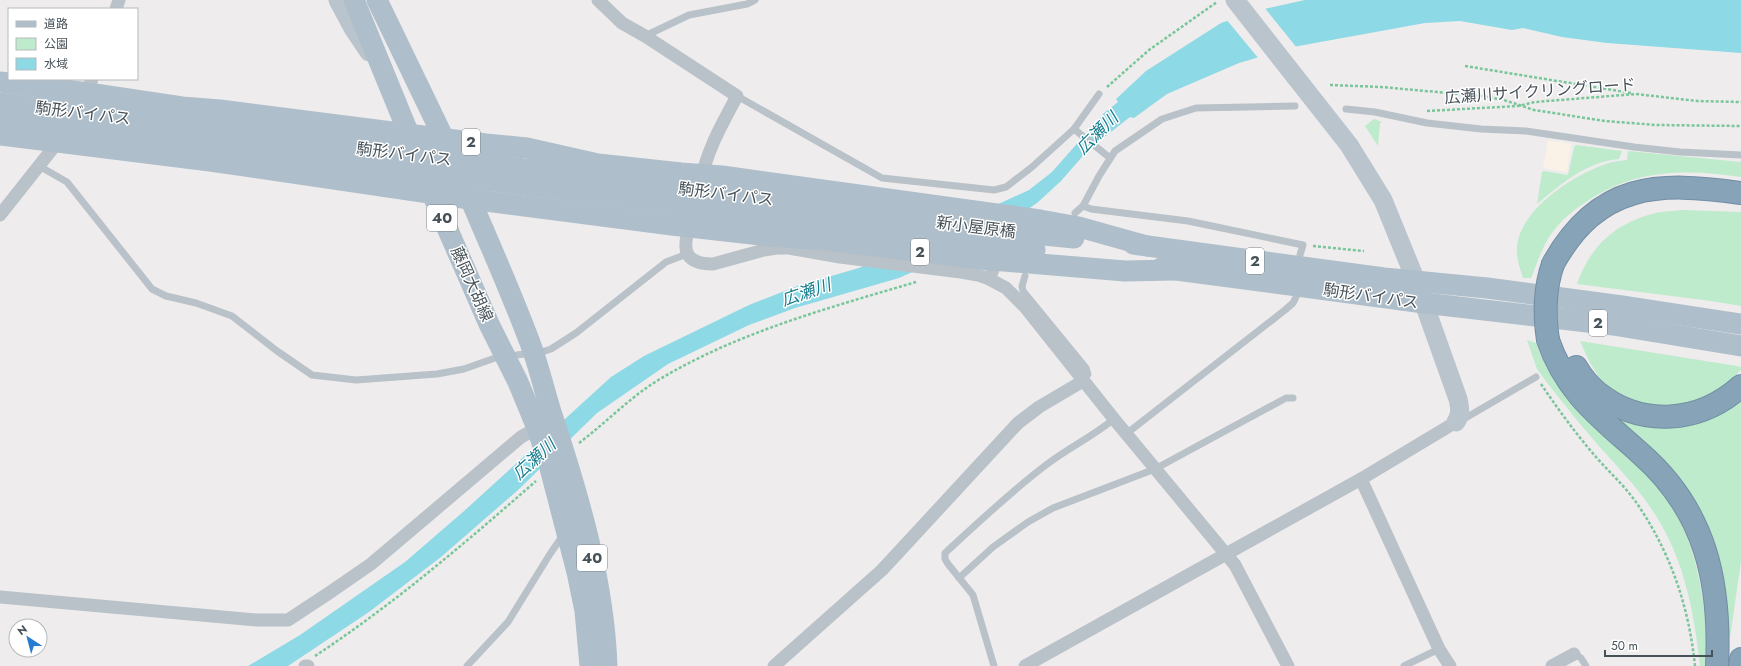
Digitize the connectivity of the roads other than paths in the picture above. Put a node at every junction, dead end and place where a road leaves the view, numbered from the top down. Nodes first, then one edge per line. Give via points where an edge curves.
1 (338, 0) edge
2 (354, 0) edge
3 (598, 0) edge
4 (755, 0) edge
5 (1226, 1) edge
6 (382, 3) edge
7 (645, 36) junction
8 (382, 72) junction
9 (0, 82) edge
10 (87, 92) edge
11 (1099, 94) road end
12 (737, 96) junction
13 (0, 103) edge
14 (1295, 106) dead end
15 (1346, 109) dead end
16 (48, 116) junction
17 (0, 118) edge
18 (1076, 130) junction
19 (409, 134) junction
20 (0, 135) edge
21 (60, 138) junction
22 (444, 138) junction
23 (1741, 155) edge
24 (1110, 158) junction
25 (39, 166) junction
26 (702, 174) junction
27 (431, 193) junction
28 (1741, 193) edge
29 (470, 199) junction
30 (522, 205) junction
31 (1741, 205) edge
32 (1083, 206) junction
33 (1075, 213) dead end
34 (934, 214) junction
35 (0, 215) edge
36 (833, 216) junction
37 (689, 227) junction
38 (906, 233) joint
39 (1024, 233) joint
40 (488, 237) junction
41 (1147, 246) junction
42 (687, 254) junction
43 (993, 255) junction
44 (1300, 255) dead end
45 (1560, 267) junction
46 (1025, 276) dead end
47 (989, 279) junction
48 (1416, 281) junction
49 (1297, 296) dead end
50 (1424, 304) junction
51 (1741, 324) edge
52 (1556, 341) junction
53 (1741, 346) edge
54 (534, 353) junction
55 (505, 356) junction
56 (1536, 377) road end
57 (1083, 381) junction
58 (1741, 386) edge
59 (1293, 398) dead end
60 (1114, 419) junction
61 (1456, 422) junction
62 (543, 426) junction
63 (1126, 434) junction
64 (557, 460) junction
65 (1155, 469) junction
66 (1361, 479) junction
67 (568, 534) junction
68 (1227, 554) junction
69 (959, 578) junction
70 (0, 598) edge
71 (1439, 649) junction
72 (1574, 654) joint
73 (1741, 659) edge
74 (467, 666) edge
75 (590, 666) edge
76 (607, 666) edge
77 (774, 666) edge
78 (994, 666) edge
79 (1025, 666) edge
80 (1288, 666) edge
81 (1404, 666) edge
82 (1450, 666) edge
83 (1552, 666) edge
84 (1586, 666) edge
85 (1717, 666) edge
86 (1740, 666) edge

1 - 8 street
2 - 8 main road, 藤岡大胡線 / 40
3 - 7 street via 622,23
4 - 7 lane via 747,4 689,16
5 - 48 street via 1300,83 1349,145 1383,200
6 - 22 main road, 藤岡大胡線 / 40
7 - 12 street
8 - 19 main road, 藤岡大胡線 / 40
9 - 10 main road, 2
10 - 19 main road, 2 via 182,107
11 - 18 lane
12 - 18 lane via 882,178 994,190 1006,187 1020,177
12 - 26 street via 716,134
13 - 16 main road, 駒形バイパス / 2
14 - 24 lane via 1196,108 1162,119 1115,151
15 - 23 lane via 1427,122 1481,129 1526,131 1634,147
16 - 17 main road, 駒形バイパス / 2
16 - 36 main road, 駒形バイパス / 2, bridge
18 - 24 lane
19 - 22 main road, 2
19 - 27 main road, 藤岡大胡線 / 40
20 - 21 main road, 2
21 - 25 street
21 - 27 main road, 2
22 - 26 main road, 2 via 527,148 598,164
22 - 29 main road, 藤岡大胡線 / 40
24 - 32 lane
25 - 35 street
25 - 55 lane via 67,182 152,289 166,296 196,303 232,316 312,375 356,380 437,374 464,369
26 - 34 main road, 2
26 - 37 street
27 - 29 main road, 2
27 - 55 main road, 藤岡大胡線 / 40
28 - 45 highway via 1680,187 1659,188 1619,198 1588,217 1575,230 1564,246
29 - 30 main road, 2
29 - 40 main road, 藤岡大胡線 / 40
30 - 37 main road, 2
30 - 40 main road via 505,212 497,219
31 - 45 highway via 1670,201 1629,210 1614,217 1588,237
32 - 33 lane
32 - 44 lane via 1188,221 1303,244
34 - 36 main road, 駒形バイパス / 2
34 - 39 main road, 新小屋原橋 / 2
34 - 41 main road, 2 via 1040,220 1080,227
36 - 38 main road, 駒形バイパス / 2
37 - 42 street
37 - 43 main road, 2
38 - 43 main road, 新小屋原橋 / 2
39 - 41 main road, 駒形バイパス / 2
40 - 54 main road, 藤岡大胡線 / 40
41 - 48 main road, 駒形バイパス / 2
42 - 47 street via 690,259 713,264 777,248 961,272
42 - 54 lane via 666,262 559,345 545,352
43 - 47 street
43 - 50 main road, 駒形バイパス / 2 via 1174,270
45 - 52 highway via 1560,328
46 - 57 lane via 1023,291 1086,368 1088,374
47 - 57 street via 1006,288 1025,307
48 - 50 street
48 - 51 main road, 駒形バイパス / 2 via 1524,293
49 - 63 lane via 1285,310
50 - 53 main road, 駒形バイパス / 2 via 1613,325
50 - 61 street via 1460,409 1460,416
52 - 58 highway via 1598,393 1615,404 1646,415 1683,416 1702,411 1718,404
52 - 85 highway via 1561,370 1580,397 1662,474 1677,493 1700,533 1713,580 1717,611
54 - 55 lane
54 - 62 main road, 藤岡大胡線 / 40
55 - 62 main road, 藤岡大胡線 / 40
56 - 61 lane
57 - 60 street
57 - 77 street via 1039,407 1018,423 882,570
59 - 65 lane via 1286,398
60 - 63 street
60 - 69 lane via 1099,432 1046,465 945,553 945,559
61 - 66 street
62 - 64 main road, 40
62 - 70 street via 521,437 371,564 288,620 257,620
63 - 65 street
64 - 67 main road, 40
64 - 76 main road, 40 via 585,527 603,616
65 - 68 street
65 - 69 lane via 1053,508 993,547
66 - 68 street
66 - 71 street
67 - 74 lane via 561,538 508,622
67 - 75 main road, 40 via 585,611
68 - 79 street
68 - 80 street
69 - 78 lane via 973,595
71 - 81 lane
71 - 82 street
72 - 83 street
72 - 84 lane via 1581,658
73 - 86 highway

